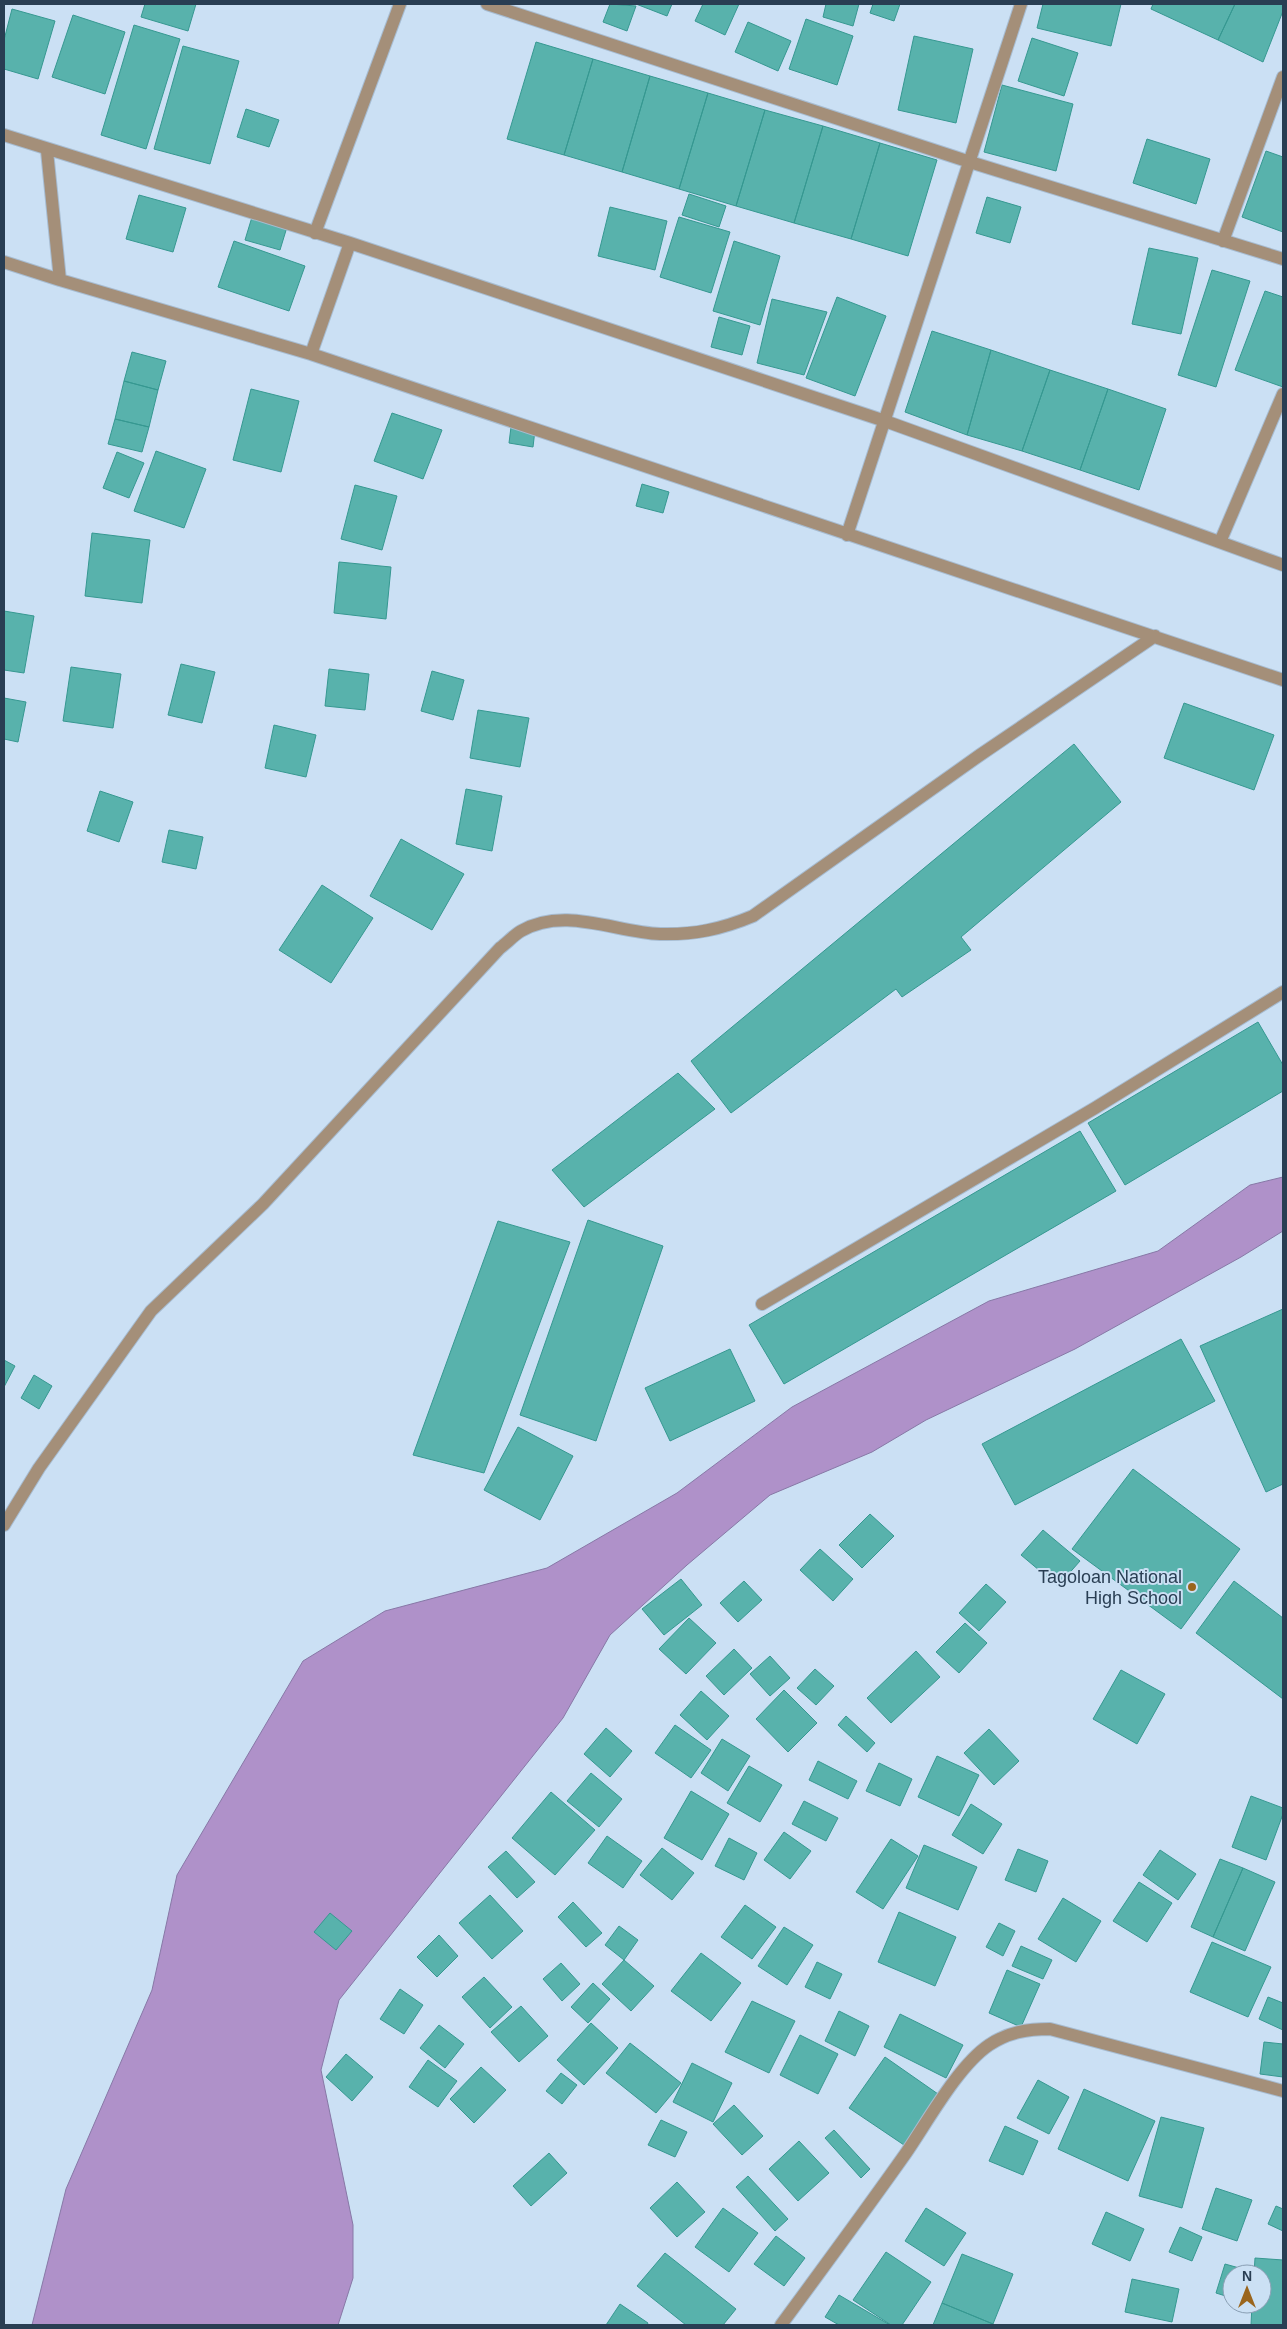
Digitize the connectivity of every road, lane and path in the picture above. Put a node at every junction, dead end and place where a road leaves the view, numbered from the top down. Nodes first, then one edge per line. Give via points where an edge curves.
1 (400, 4) edge
2 (487, 4) edge
3 (1021, 4) edge
4 (1283, 77) edge
5 (4, 135) edge
6 (47, 151) junction
7 (970, 162) junction
8 (315, 233) junction
9 (1223, 241) junction
10 (350, 244) junction
11 (1283, 258) edge
12 (4, 262) edge
13 (60, 280) junction
14 (311, 354) junction
15 (1283, 394) edge
16 (885, 421) junction
17 (847, 535) junction
18 (1220, 542) junction
19 (1283, 565) edge
20 (1155, 636) junction
21 (1283, 680) edge
22 (1283, 992) edge
23 (762, 1304) dead end
24 (4, 1525) edge
25 (1283, 2091) edge
26 (781, 2325) edge

1 - 8 street
2 - 7 street
3 - 7 street
4 - 9 street
5 - 6 street
6 - 8 street
6 - 13 street
7 - 9 street
7 - 16 street
8 - 10 street
9 - 11 street
10 - 14 street
10 - 16 street
12 - 13 street
13 - 14 street
14 - 17 street
15 - 18 street
16 - 17 street
16 - 18 street
17 - 20 street
18 - 19 street
20 - 21 street
20 - 24 street via 753,916 724,928 691,934 658,934 583,921 549,922 521,931 500,948 263,1204 151,1311 39,1468
22 - 23 street via 1095,1108
25 - 26 street via 1050,2029 1027,2029 1006,2036 988,2046 963,2070

